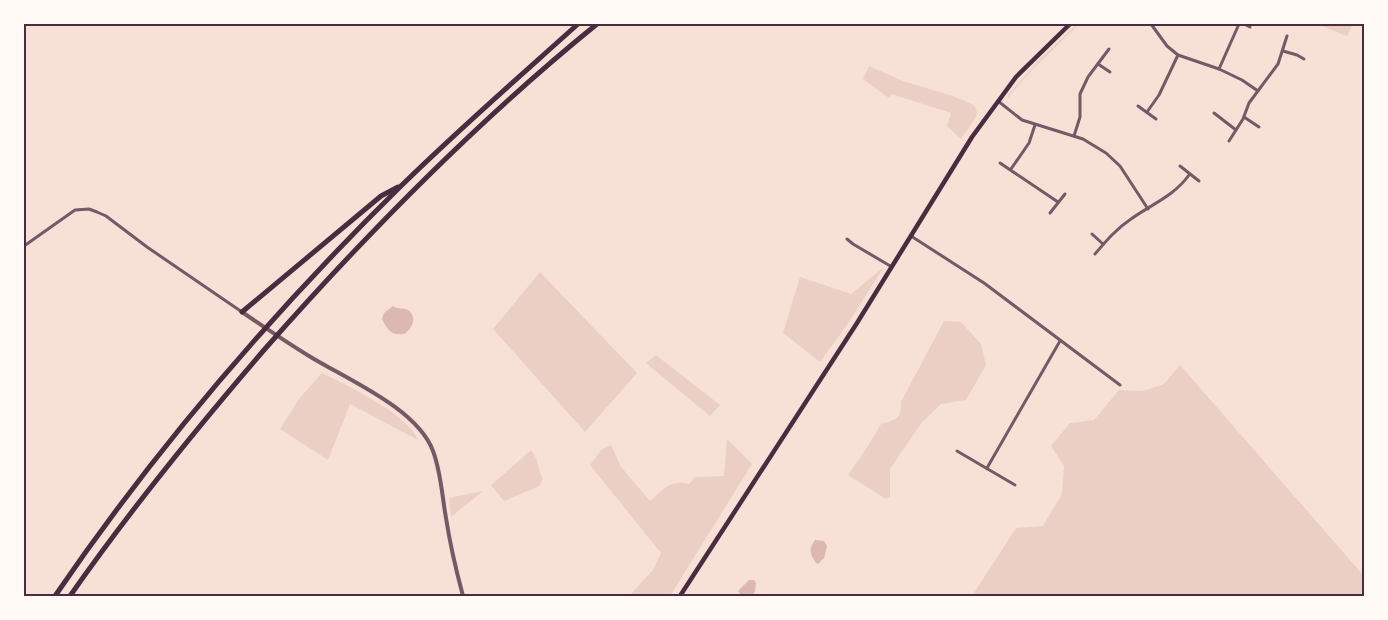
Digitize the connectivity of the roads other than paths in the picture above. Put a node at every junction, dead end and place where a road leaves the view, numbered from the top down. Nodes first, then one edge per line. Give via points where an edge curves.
1 (578, 24) edge
2 (597, 24) edge
3 (1070, 24) edge
4 (1151, 24) edge
5 (1239, 24) edge
6 (1244, 24) edge
7 (1250, 27) dead end
8 (1287, 36) dead end
9 (1109, 49) dead end
10 (1283, 51) junction
11 (1178, 55) junction
12 (1304, 59) dead end
13 (1098, 64) junction
14 (1218, 69) junction
15 (1110, 72) dead end
16 (1258, 91) junction
17 (998, 100) junction
18 (1138, 106) dead end
19 (1147, 112) junction
20 (1214, 113) dead end
21 (1244, 117) junction
22 (1156, 119) dead end
23 (1036, 125) junction
24 (1259, 127) dead end
25 (1236, 130) junction
26 (1074, 136) junction
27 (1229, 141) dead end
28 (1000, 163) dead end
29 (1180, 166) dead end
30 (1011, 169) junction
31 (1190, 175) junction
32 (1199, 181) dead end
33 (403, 184) junction
34 (1065, 194) dead end
35 (1058, 202) junction
36 (1148, 208) junction
37 (1050, 213) dead end
38 (1092, 234) dead end
39 (911, 236) junction
40 (847, 239) dead end
41 (1103, 244) junction
42 (24, 246) edge
43 (1094, 254) dead end
44 (892, 267) junction
45 (242, 312) junction
46 (1060, 341) junction
47 (1120, 386) dead end
48 (957, 451) dead end
49 (987, 468) junction
50 (1015, 485) dead end
51 (56, 596) edge
52 (70, 596) edge
53 (463, 596) edge
54 (680, 596) edge

1 - 33 highway
2 - 52 highway via 434,169 305,304 172,460
3 - 17 main road via 1016,77
4 - 11 street
5 - 14 street
6 - 7 street
8 - 10 street
9 - 13 street
10 - 12 street
10 - 16 street via 1278,64
11 - 14 street
11 - 19 street
13 - 15 street
13 - 26 street via 1080,94 1080,117
14 - 16 street
16 - 21 street
17 - 23 street via 1022,120
17 - 39 main road via 959,156
18 - 19 street
19 - 22 street
20 - 25 street
21 - 24 street
21 - 25 street
23 - 26 street
23 - 30 street
25 - 27 street
26 - 36 street via 1106,153 1120,166
28 - 30 street
29 - 31 street
30 - 35 street
31 - 32 street
31 - 36 street via 1181,187
33 - 45 highway via 382,196
33 - 51 highway via 233,366 123,502
34 - 35 street
35 - 37 street
36 - 41 street via 1111,234
38 - 41 street
39 - 44 main road
39 - 46 street via 984,283
40 - 44 street
41 - 43 street
42 - 45 street via 75,210 97,212
44 - 54 main road
45 - 53 street via 284,341 386,400 423,432 433,450 438,469
46 - 47 street
46 - 49 street
48 - 49 street
49 - 50 street

